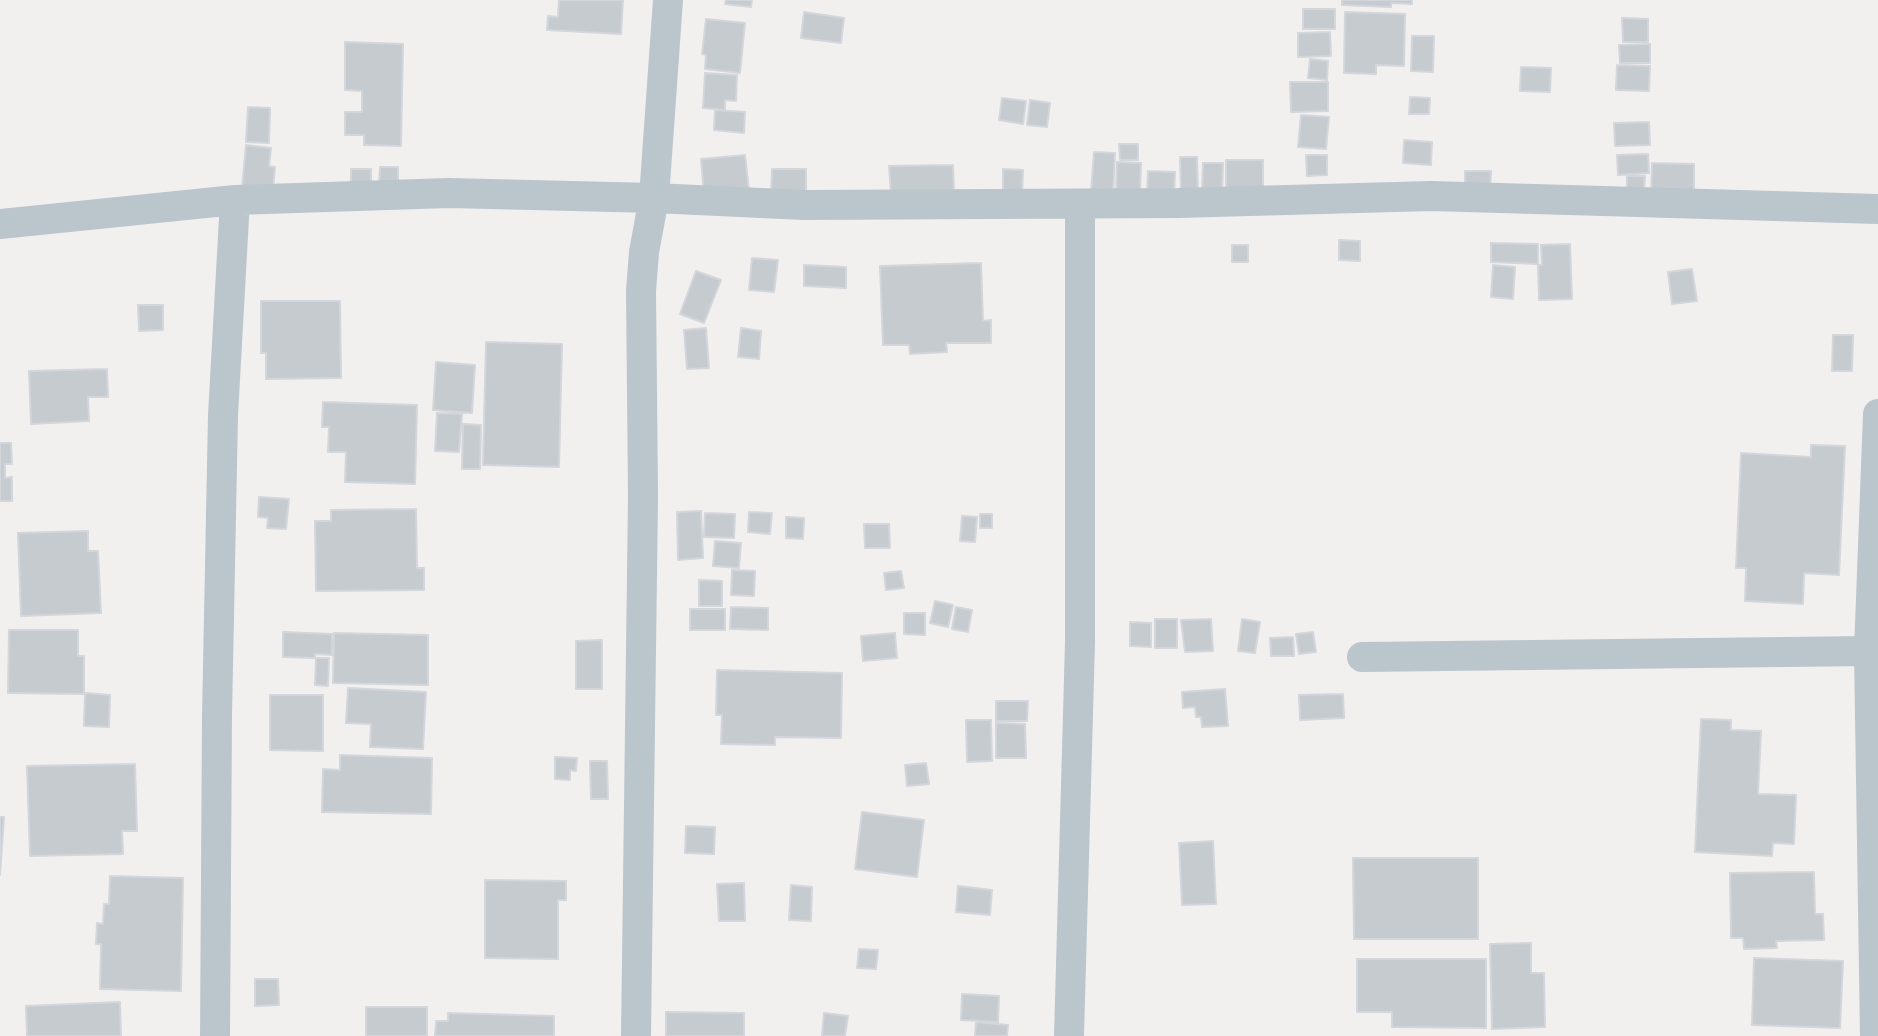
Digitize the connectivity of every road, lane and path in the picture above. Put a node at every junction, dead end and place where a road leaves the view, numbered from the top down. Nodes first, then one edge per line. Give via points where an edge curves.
1 (668, 0) edge
2 (654, 198) junction
3 (235, 200) junction
4 (1080, 204) junction
5 (1878, 209) edge
6 (0, 224) edge
7 (1878, 414) edge
8 (1869, 651) junction
9 (1362, 657) dead end
10 (215, 1036) edge
11 (636, 1036) edge
12 (1069, 1036) edge
13 (1875, 1036) edge

1 - 2 street
2 - 3 street via 449,193
2 - 4 street via 804,205
2 - 11 street via 641,291
3 - 6 street
3 - 10 street via 222,431
4 - 5 street via 1431,196
4 - 12 street via 1080,642
7 - 8 street
8 - 9 street
8 - 13 street

